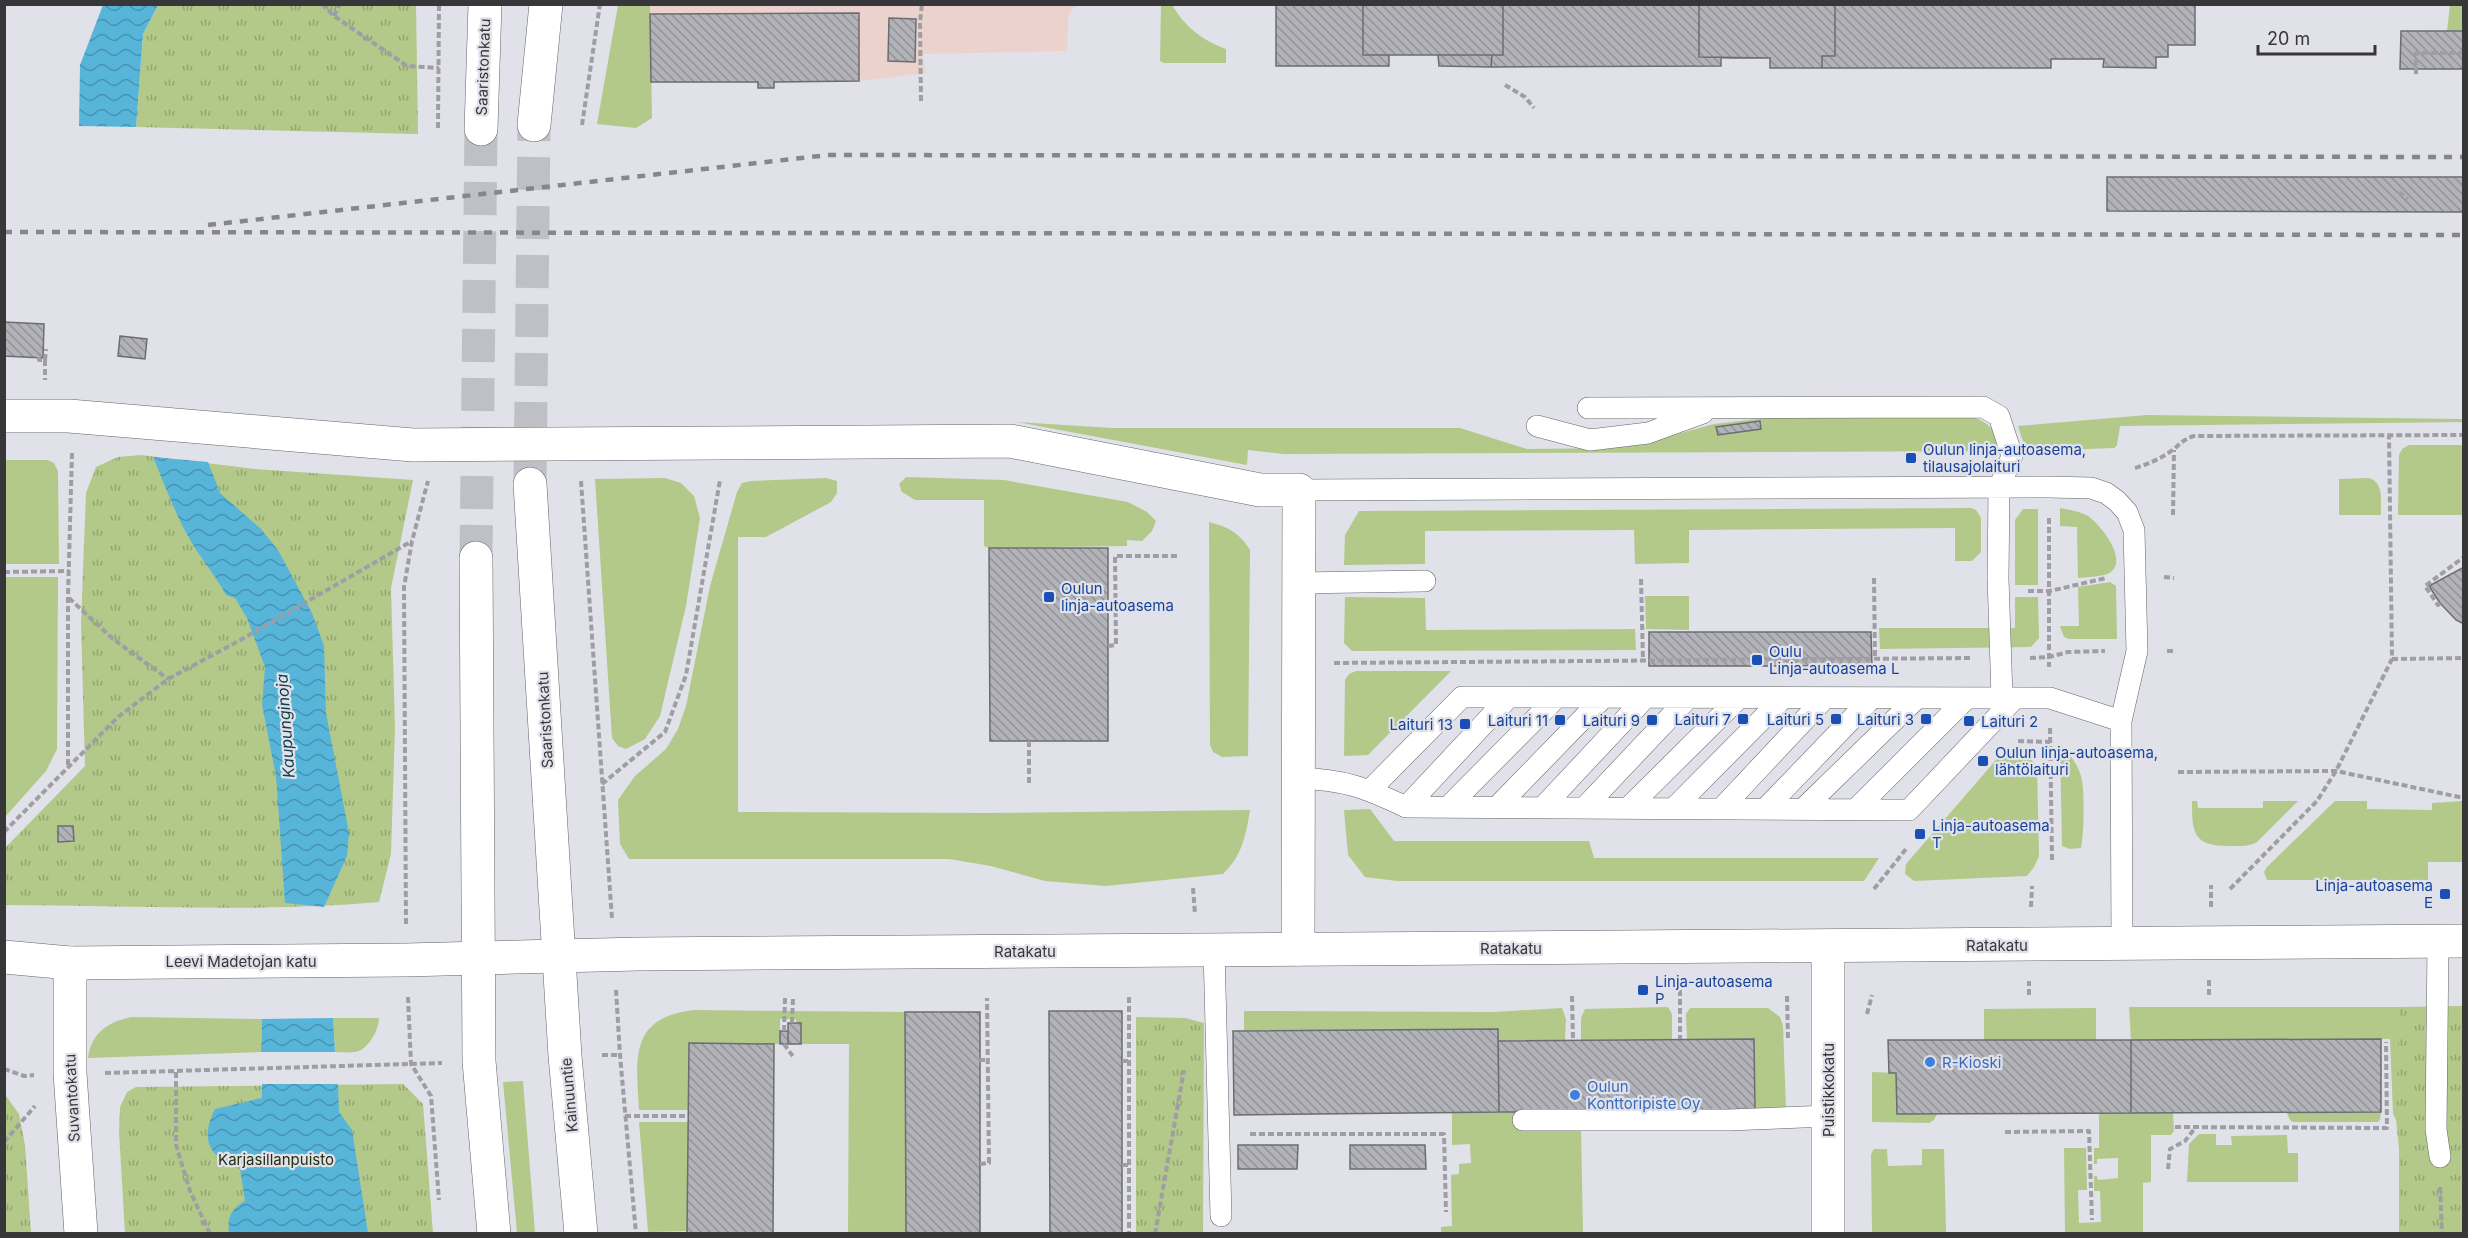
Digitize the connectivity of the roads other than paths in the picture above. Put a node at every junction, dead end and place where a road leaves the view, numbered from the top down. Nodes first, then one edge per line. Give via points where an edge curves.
1 (484, 4) edge
2 (546, 4) edge
3 (534, 125) tunnel mouth
4 (481, 129) tunnel mouth
5 (1588, 408) dead end
6 (1717, 408) junction
7 (4, 416) edge
8 (1538, 426) dead end
9 (530, 484) tunnel mouth
10 (1999, 488) junction
11 (1299, 490) junction
12 (476, 558) tunnel mouth
13 (1425, 581) dead end
14 (1298, 582) junction
15 (1508, 698) junction
16 (1556, 698) junction
17 (1603, 698) junction
18 (1646, 698) junction
19 (1688, 698) junction
20 (1739, 698) junction
21 (1783, 698) junction
22 (1825, 698) junction
23 (1872, 698) junction
24 (1917, 698) junction
25 (1967, 698) junction
26 (2008, 698) junction
27 (2121, 721) junction
28 (1298, 778) junction
29 (1370, 790) junction
30 (1406, 807) junction
31 (1448, 807) junction
32 (1496, 808) junction
33 (1542, 808) junction
34 (1584, 808) junction
35 (1628, 808) junction
36 (1673, 809) junction
37 (1721, 809) junction
38 (1765, 809) junction
39 (1803, 810) junction
40 (1856, 810) junction
41 (2450, 942) edge
42 (2122, 944) junction
43 (1828, 946) junction
44 (1298, 949) junction
45 (1205, 950) junction
46 (559, 956) junction
47 (4, 957) edge
48 (477, 959) junction
49 (70, 963) junction
50 (1828, 1116) junction
51 (1523, 1119) dead end
52 (2440, 1156) road end
53 (1221, 1216) dead end
54 (81, 1233) edge
55 (494, 1233) edge
56 (581, 1233) edge
57 (1828, 1233) edge

1 - 4 street, Saaristonkatu
2 - 3 street
5 - 6 lane
6 - 8 lane via 1647,433 1590,440
6 - 10 lane via 1983,407 1999,416 2012,456
7 - 11 street via 69,416 413,445 1010,441 1260,490
9 - 46 street, Saaristonkatu
10 - 11 lane
10 - 26 lane via 2000,658
10 - 27 lane via 2091,488 2117,501 2127,512 2134,530 2137,651
11 - 14 street
12 - 48 street
13 - 14 lane
14 - 28 street
15 - 16 lane
15 - 29 lane via 1462,697
15 - 30 lane
16 - 17 lane
16 - 31 lane
17 - 18 lane
17 - 32 lane
18 - 19 lane
18 - 33 lane
19 - 20 lane
19 - 34 lane
20 - 21 lane
20 - 35 lane
21 - 22 lane
21 - 36 lane
22 - 23 lane
22 - 37 lane
23 - 24 lane
23 - 38 lane
24 - 25 lane
24 - 39 lane
25 - 26 lane
25 - 40 lane
26 - 27 lane via 2050,698
26 - 40 lane via 1909,810
27 - 42 lane
28 - 29 lane via 1333,779
28 - 44 street
29 - 30 lane
30 - 31 lane
31 - 32 lane
32 - 33 lane
33 - 34 lane
34 - 35 lane
35 - 36 lane
36 - 37 lane
37 - 38 lane
38 - 39 lane
39 - 40 lane
41 - 42 street, Ratakatu
41 - 52 lane via 2436,1129
42 - 43 street, Ratakatu
43 - 44 street, Ratakatu
43 - 50 street, Puistikkokatu
44 - 45 street, Ratakatu
45 - 46 street, Ratakatu
45 - 53 lane via 1220,1134
46 - 48 street, Ratakatu
46 - 56 street, Kainuuntie
47 - 49 street, Leevi Madetojan katu
48 - 49 street, Leevi Madetojan katu
48 - 55 street via 479,1061
49 - 54 street, Suvantokatu via 69,1073
50 - 51 lane via 1730,1120
50 - 57 street, Puistikkokatu

